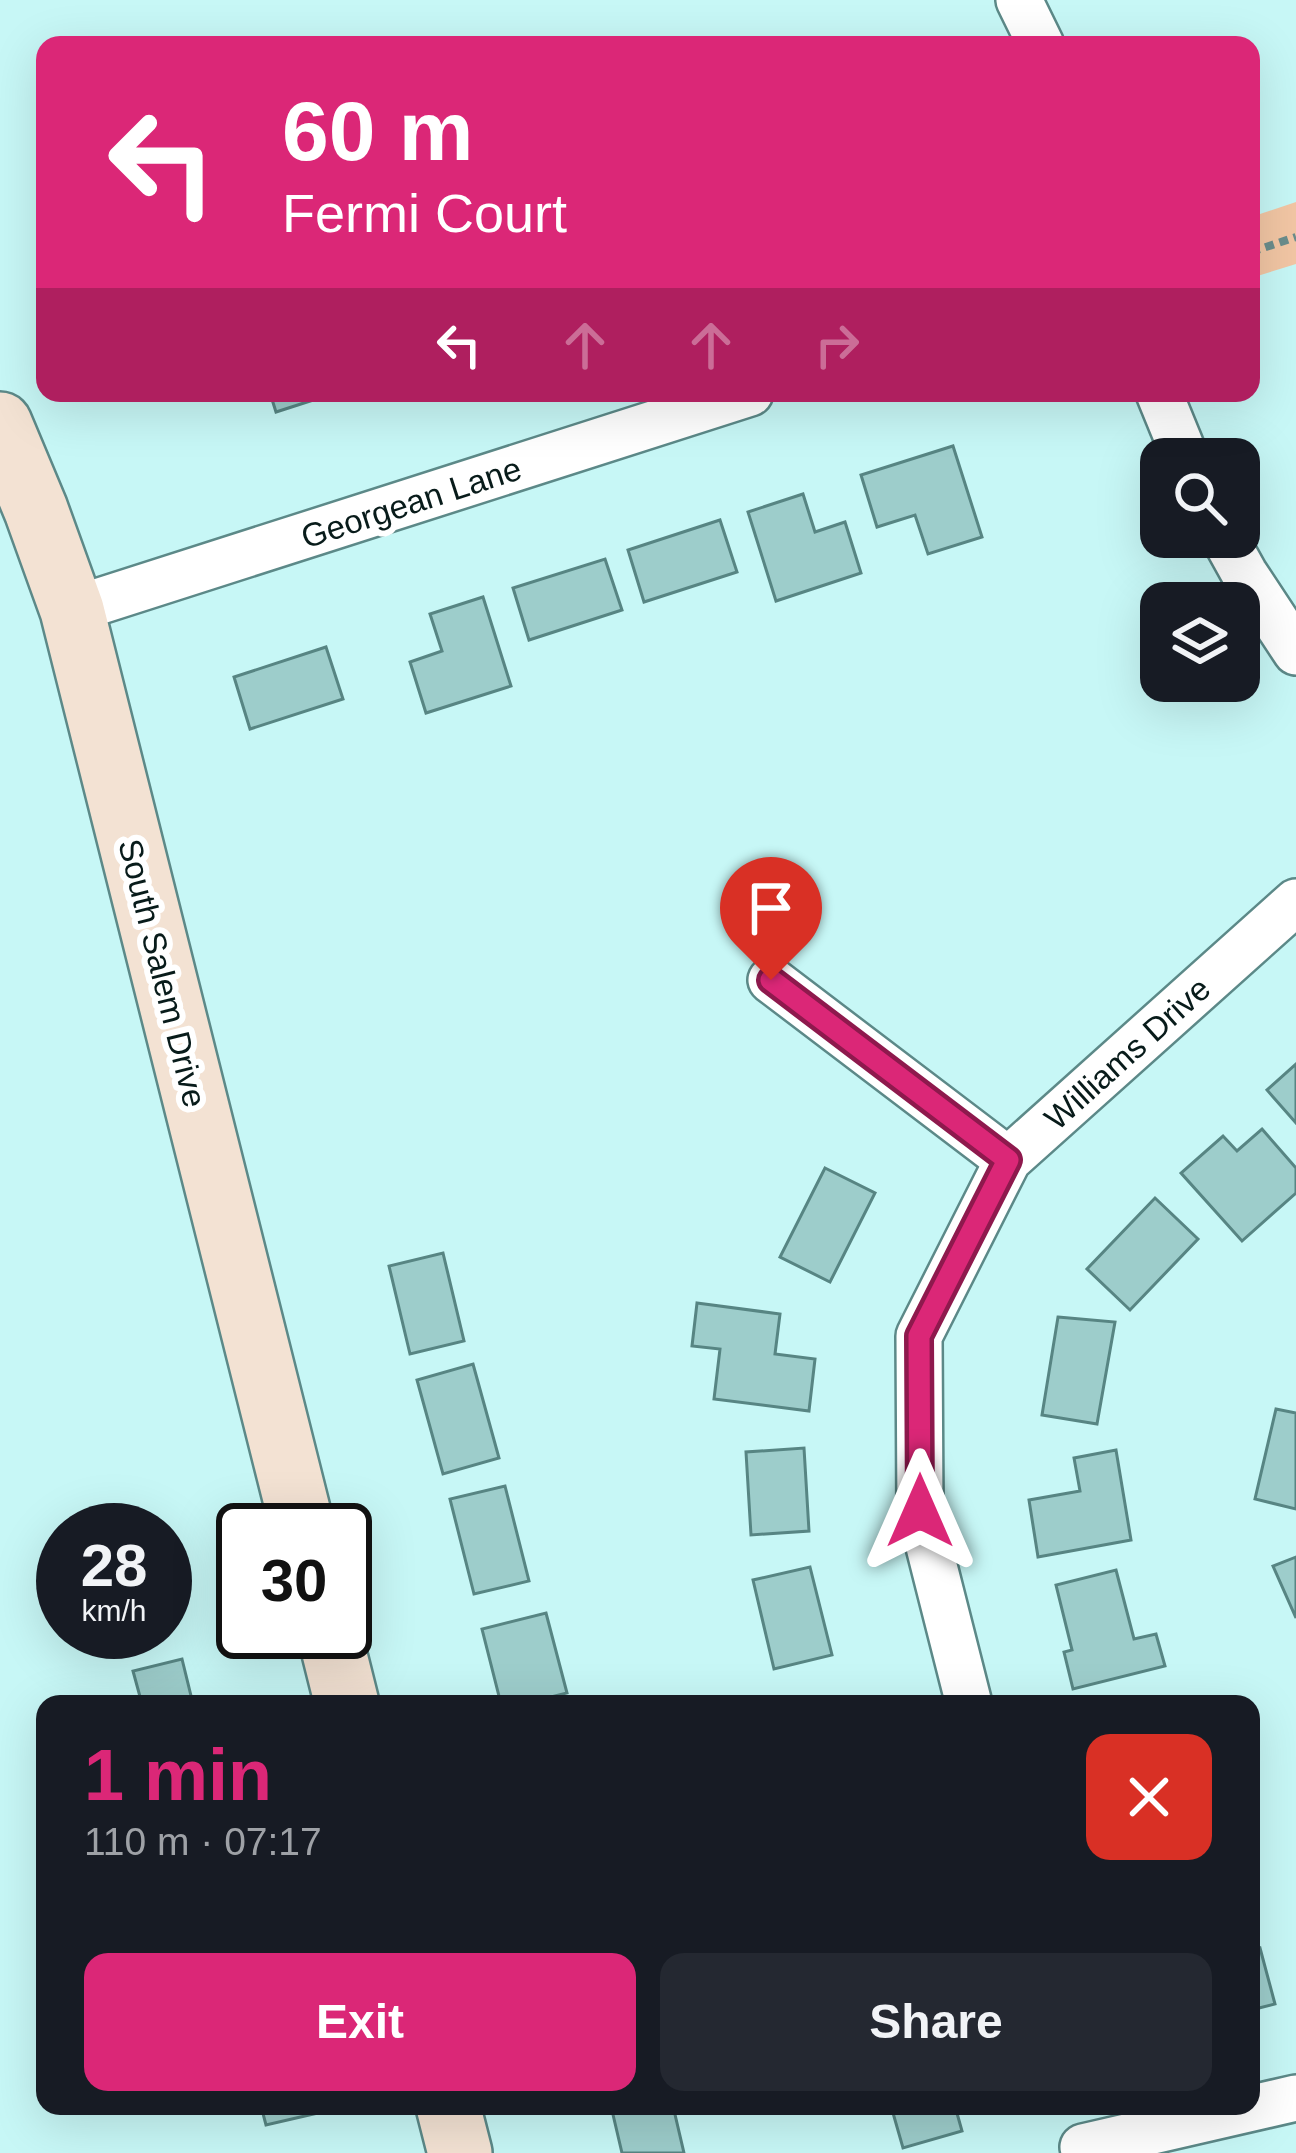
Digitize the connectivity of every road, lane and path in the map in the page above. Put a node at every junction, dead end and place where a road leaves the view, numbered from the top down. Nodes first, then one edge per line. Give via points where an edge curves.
1 (1019, 0) edge
2 (1037, 36) edge
3 (1296, 237) edge
4 (1260, 249) edge
5 (722, 402) edge
6 (1163, 402) edge
7 (0, 424) edge
8 (1177, 438) edge
9 (1236, 558) edge
10 (72, 610) junction
11 (1296, 652) edge
12 (1296, 902) edge
13 (771, 980) dead end
14 (1008, 1160) junction
15 (297, 1503) edge
16 (336, 1659) edge
17 (345, 1695) edge
18 (967, 1695) edge
19 (1296, 2098) edge
20 (1260, 2104) edge
21 (450, 2115) edge
22 (1197, 2115) edge
23 (1080, 2135) edge
24 (460, 2153) edge

1 - 2 street
3 - 4 path
5 - 10 street, Georgean Lane
6 - 8 street
7 - 10 street, South Salem Drive
9 - 11 street
10 - 15 street, South Salem Drive
12 - 14 street, Williams Drive
13 - 14 street
14 - 18 street, Williams Drive via 919,1336 920,1511
16 - 17 street
19 - 20 street
21 - 24 street
22 - 23 street

